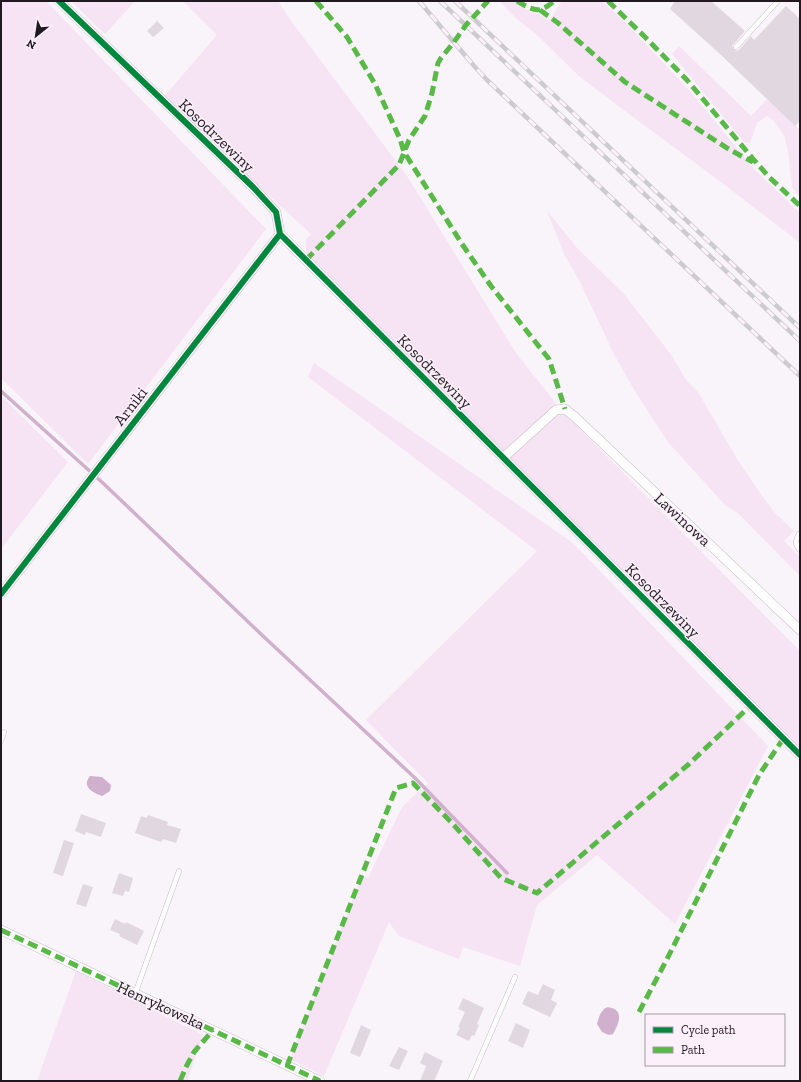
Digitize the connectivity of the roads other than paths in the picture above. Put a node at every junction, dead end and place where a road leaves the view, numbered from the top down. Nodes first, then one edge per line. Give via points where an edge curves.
1 (59, 1) edge
2 (778, 1) edge
3 (736, 46) dead end
4 (280, 234) junction
5 (503, 458) junction
6 (799, 534) edge
7 (800, 550) edge
8 (1, 594) edge
9 (800, 630) edge
10 (4, 732) dead end
11 (1, 741) edge
12 (800, 755) edge
13 (179, 871) dead end
14 (1, 930) edge
15 (515, 977) dead end
16 (136, 994) junction
17 (320, 1081) edge
18 (470, 1081) edge

1 - 4 street, Kosodrzewiny via 253,187 276,212
2 - 3 lane
4 - 5 street, Kosodrzewiny
4 - 8 street, Arniki
5 - 9 street, Lawinowa via 556,410 565,409
5 - 12 street, Kosodrzewiny
6 - 7 lane via 796,542
10 - 11 lane
13 - 16 lane
14 - 16 street, Henrykowska
15 - 18 lane
16 - 17 street, Henrykowska

